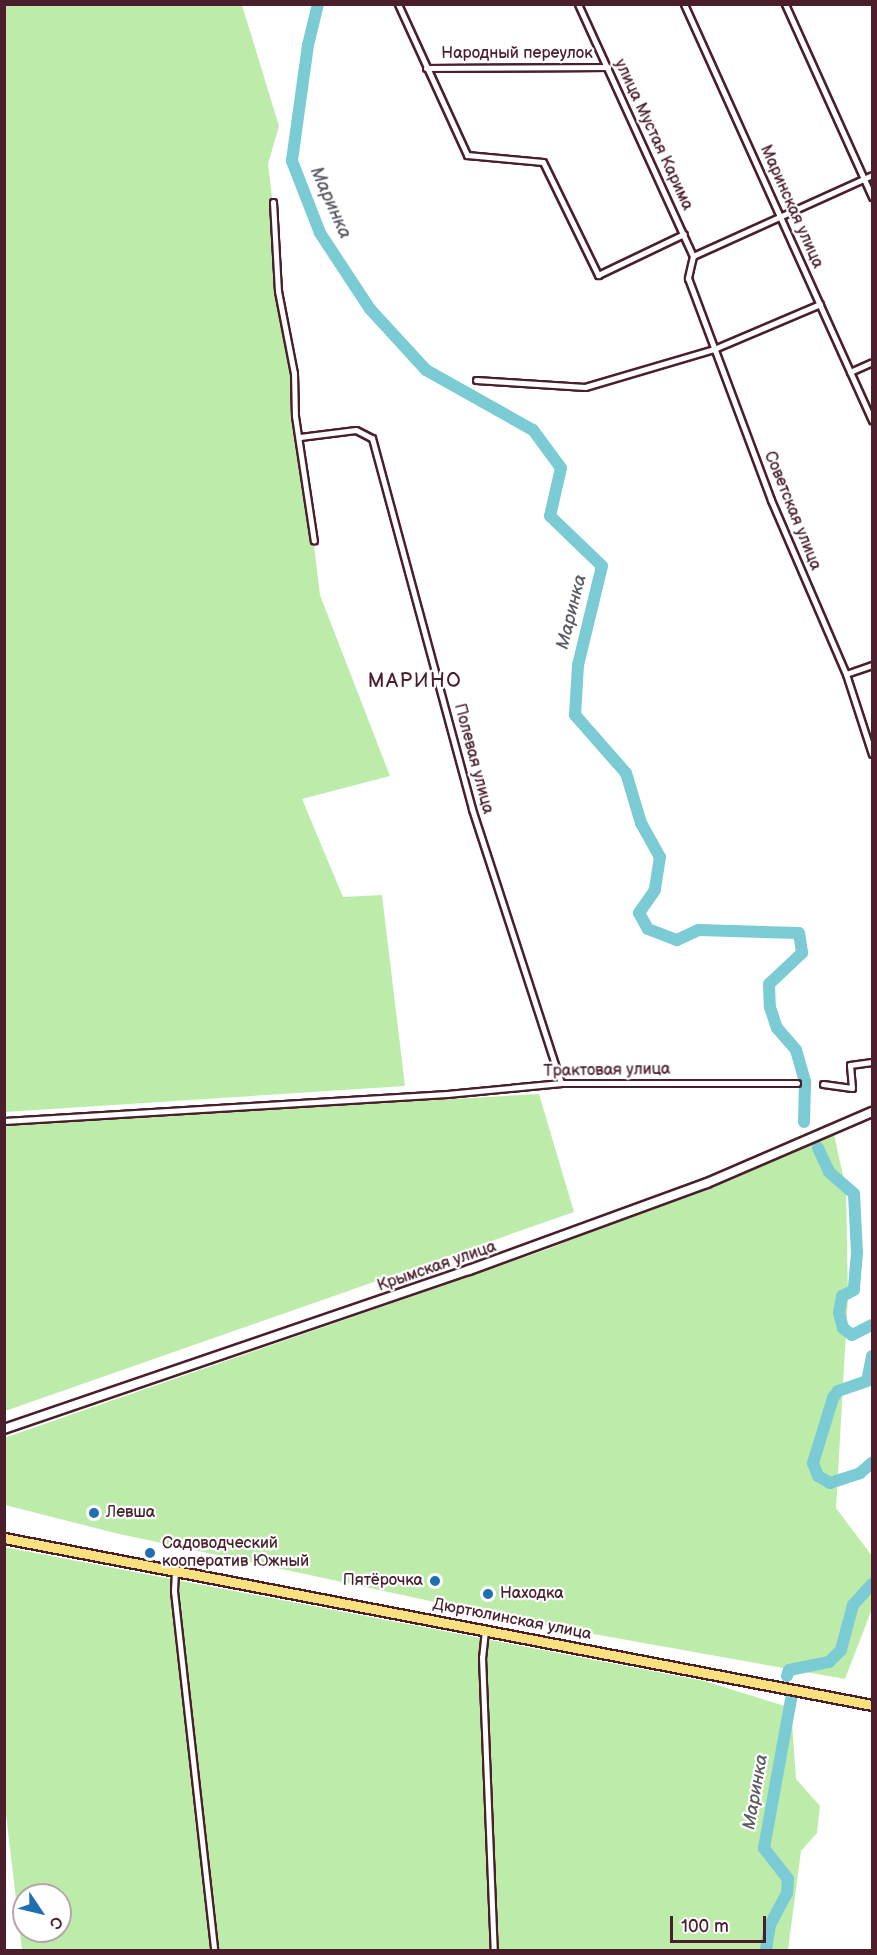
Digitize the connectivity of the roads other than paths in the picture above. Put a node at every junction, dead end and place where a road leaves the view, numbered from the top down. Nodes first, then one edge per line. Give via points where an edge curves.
1 (398, 4) edge
2 (578, 4) edge
3 (684, 4) edge
4 (784, 4) edge
5 (608, 67) junction
6 (426, 68) junction
7 (873, 175) edge
8 (864, 179) junction
9 (873, 197) edge
10 (273, 202) dead end
11 (780, 214) junction
12 (684, 234) junction
13 (693, 256) junction
14 (820, 304) junction
15 (714, 349) junction
16 (873, 362) edge
17 (850, 372) junction
18 (476, 380) dead end
19 (873, 421) edge
20 (300, 437) junction
21 (314, 541) dead end
22 (873, 664) edge
23 (846, 674) junction
24 (873, 754) edge
25 (873, 1062) edge
26 (561, 1083) junction
27 (797, 1083) dead end
28 (823, 1084) dead end
29 (873, 1112) edge
30 (4, 1121) edge
31 (4, 1429) edge
32 (4, 1538) edge
33 (175, 1571) junction
34 (485, 1630) junction
35 (873, 1705) edge
36 (214, 1950) edge
37 (494, 1950) edge

1 - 6 street
2 - 5 street, улица Мустая Карима
3 - 11 street, Маринская улица
4 - 8 street
5 - 6 street, Народный переулок
5 - 12 street, улица Мустая Карима
6 - 12 street via 467,155 543,162 598,274
7 - 8 street
8 - 9 street
8 - 11 street
10 - 20 street via 278,291 294,373 295,416
11 - 13 street
11 - 14 street, Маринская улица
12 - 13 street, улица Мустая Карима
13 - 15 street, Советская улица via 688,278
14 - 15 street
14 - 17 street, Маринская улица
15 - 18 street via 585,387
15 - 23 street, Советская улица via 771,500
16 - 17 street
17 - 19 street, Маринская улица
20 - 21 street
20 - 26 street, Полевая улица via 356,430 372,438 472,809
22 - 23 street
23 - 24 street, Советская улица
25 - 28 street via 850,1065 852,1088
26 - 27 street, Трактовая улица
26 - 30 street, Трактовая улица
29 - 31 main road, Крымская улица via 707,1183 469,1270
32 - 33 main road, Дюртюлинская улица
33 - 34 main road, Дюртюлинская улица
33 - 36 street via 174,1591
34 - 35 main road, Дюртюлинская улица
34 - 37 street via 482,1657

